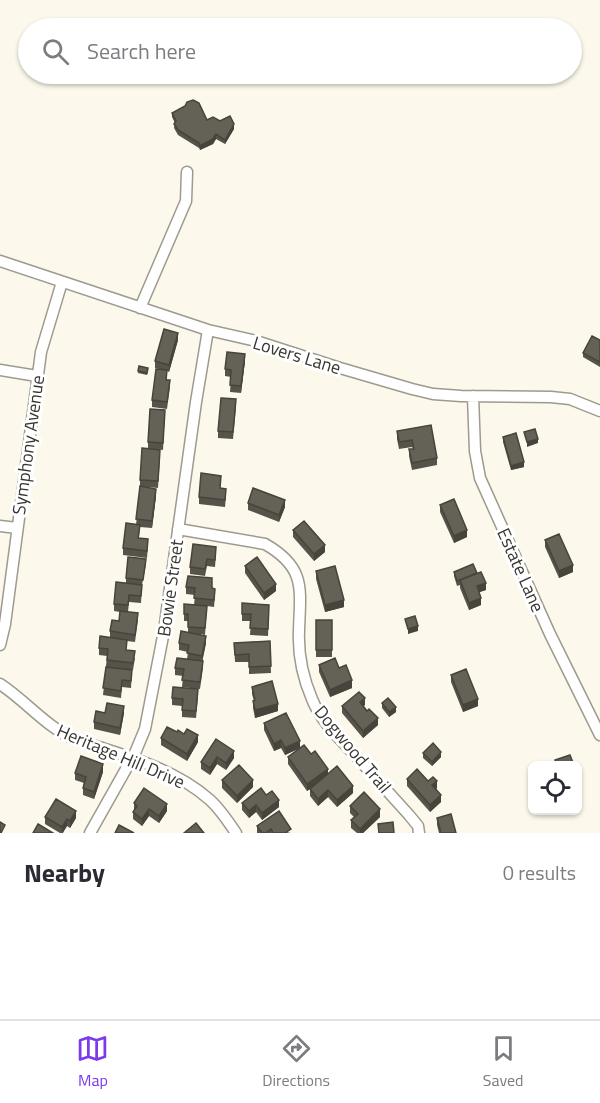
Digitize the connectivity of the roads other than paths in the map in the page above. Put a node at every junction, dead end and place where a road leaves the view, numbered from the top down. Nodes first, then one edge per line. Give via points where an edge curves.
1 (187, 172) dead end
2 (0, 261) edge
3 (62, 282) junction
4 (140, 308) junction
5 (208, 330) junction
6 (0, 370) edge
7 (37, 376) junction
8 (472, 396) junction
9 (600, 411) edge
10 (0, 526) edge
11 (17, 528) junction
12 (178, 529) junction
13 (0, 645) edge
14 (0, 684) edge
15 (600, 735) edge
16 (132, 758) junction
17 (90, 833) edge
18 (236, 833) edge
19 (419, 833) edge

1 - 4 street via 186,201
2 - 3 street, Lovers Lane
3 - 4 street, Lovers Lane
3 - 7 street, Symphony Avenue
4 - 5 street, Lovers Lane
5 - 8 street, Lovers Lane via 412,389
5 - 12 street, Bowie Street
6 - 7 street
7 - 11 street, Symphony Avenue
8 - 9 street, Lovers Lane via 570,399
8 - 15 street, Estate Lane via 480,478
10 - 11 street
11 - 13 street, Symphony Avenue
12 - 16 street, Bowie Street via 158,668 145,729
12 - 19 street, Dogwood Trail via 265,544 289,562 300,587 300,656 311,698 335,733 418,826
14 - 16 street, Heritage Hill Drive via 64,735
16 - 17 street, Bowie Street
16 - 18 street, Heritage Hill Drive via 188,784 210,800

